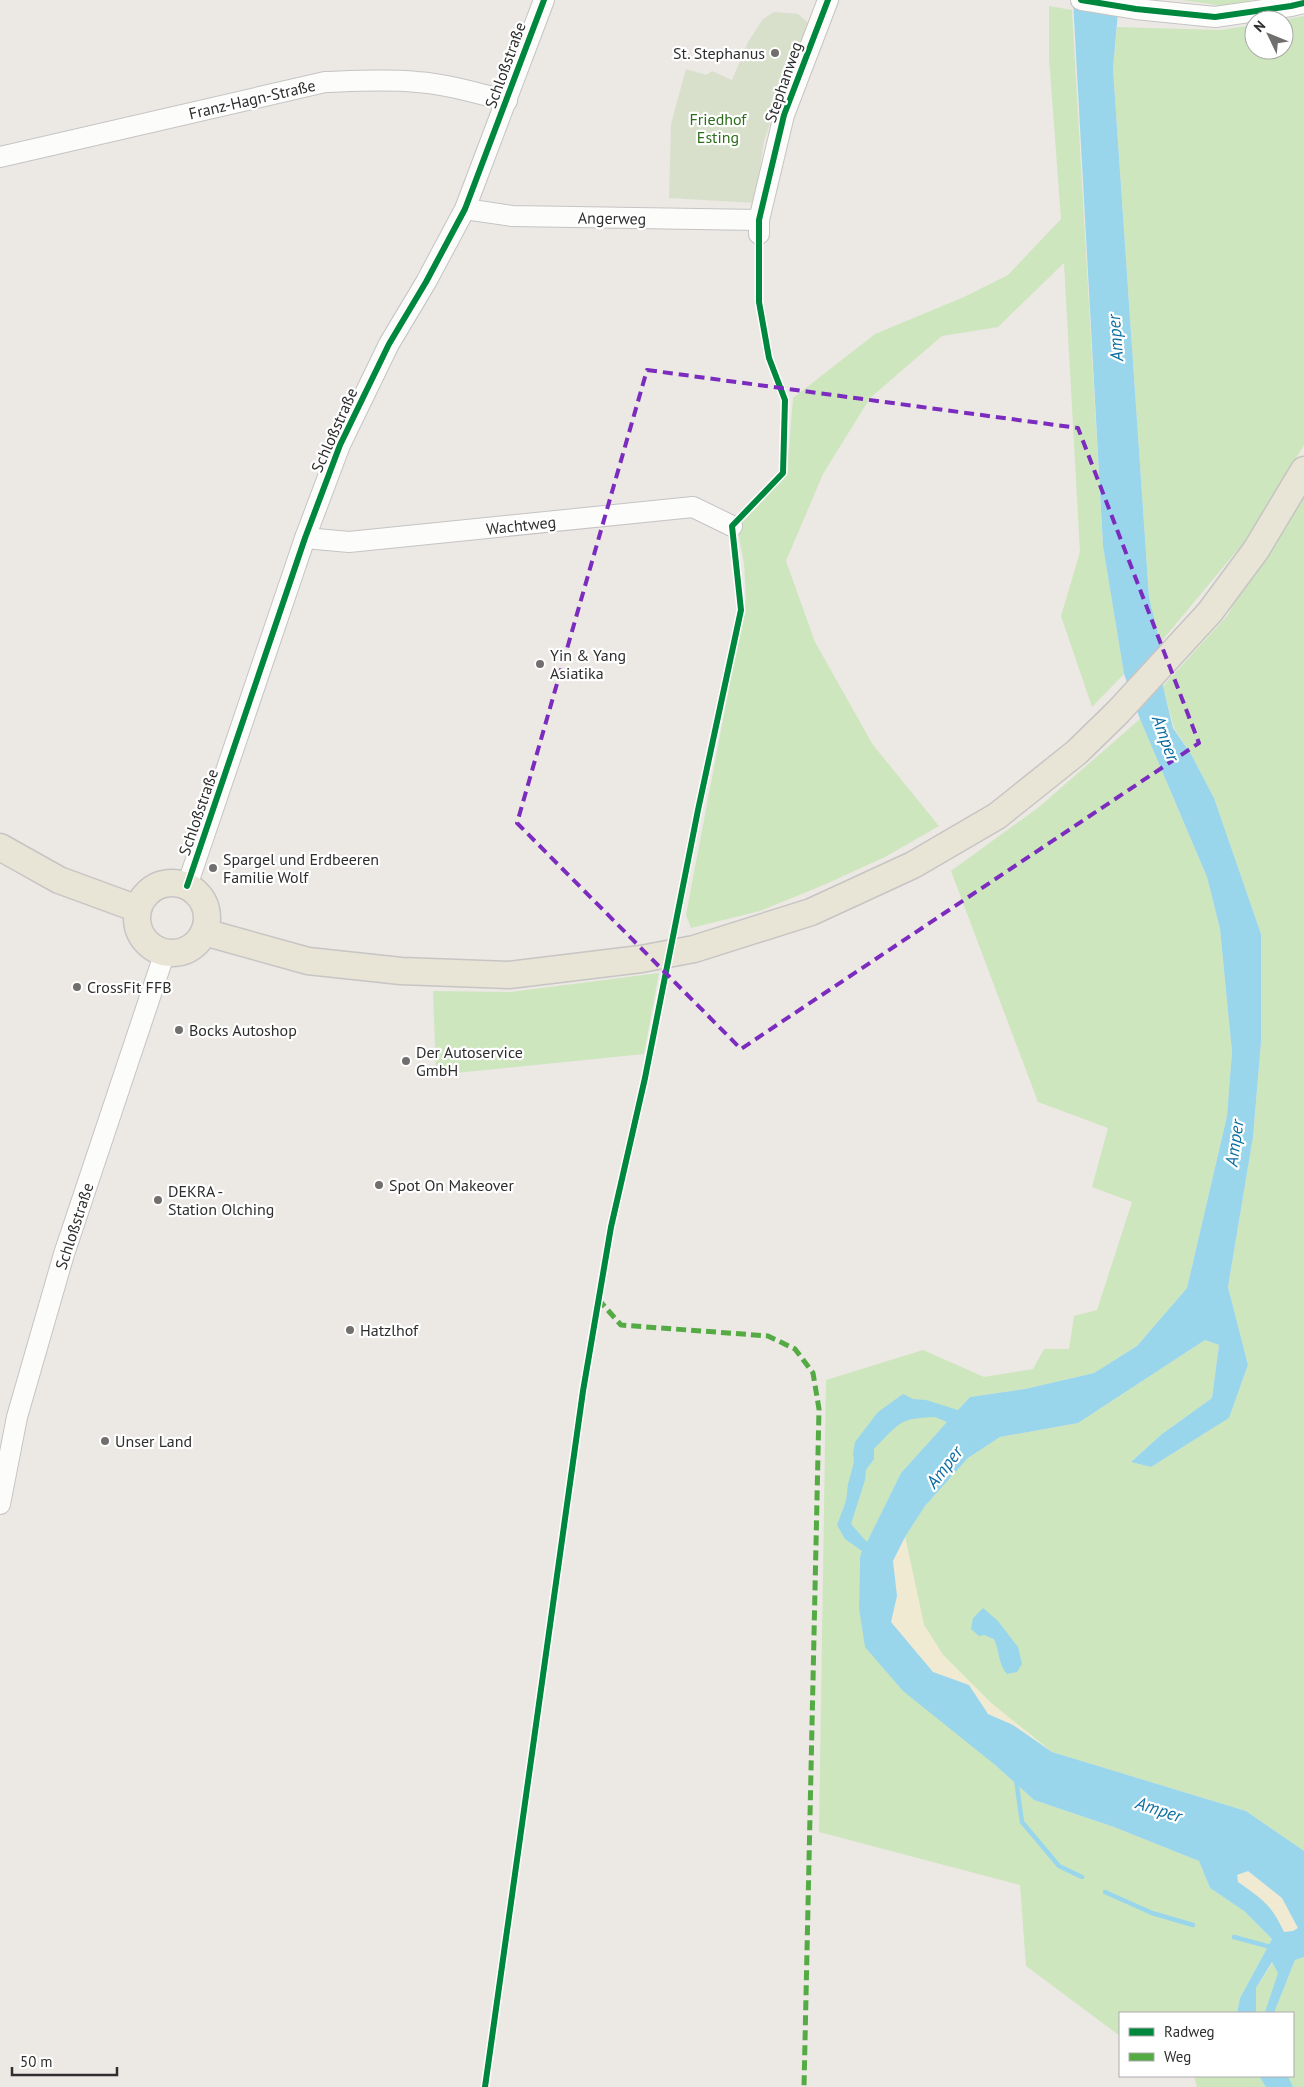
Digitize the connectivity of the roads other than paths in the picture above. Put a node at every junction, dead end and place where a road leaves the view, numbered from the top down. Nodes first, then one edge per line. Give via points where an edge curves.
1 (544, 0) edge
2 (828, 0) edge
3 (1081, 0) edge
4 (1304, 2) edge
5 (507, 101) junction
6 (0, 158) edge
7 (465, 209) junction
8 (759, 227) joint
9 (1304, 470) edge
10 (732, 526) dead end
11 (305, 538) junction
12 (0, 847) edge
13 (188, 886) junction
14 (138, 909) junction
15 (204, 932) junction
16 (165, 952) junction
17 (0, 1504) edge

1 - 5 street, Schloßstraße
2 - 8 street, Stephanweg via 784,115
3 - 4 street via 1215,17
5 - 6 street, Franz-Hagn-Straße via 417,82 325,82
5 - 7 street, Schloßstraße
7 - 8 street, Angerweg via 512,216
7 - 11 street, Schloßstraße via 373,376 340,445
9 - 15 main road via 1256,550 1210,612 1077,752 997,816 913,865 812,912 694,949 641,959 509,975 401,971 308,961
10 - 11 street, Wachtweg via 693,507 349,542
11 - 13 street, Schloßstraße
12 - 14 main road via 59,880
13 - 14 main road via 173,883 158,886 142,900
13 - 15 main road via 203,901 207,916
14 - 16 main road via 137,920 143,936 154,948
15 - 16 main road via 188,949 177,953
16 - 17 street, Schloßstraße via 64,1254 17,1417

